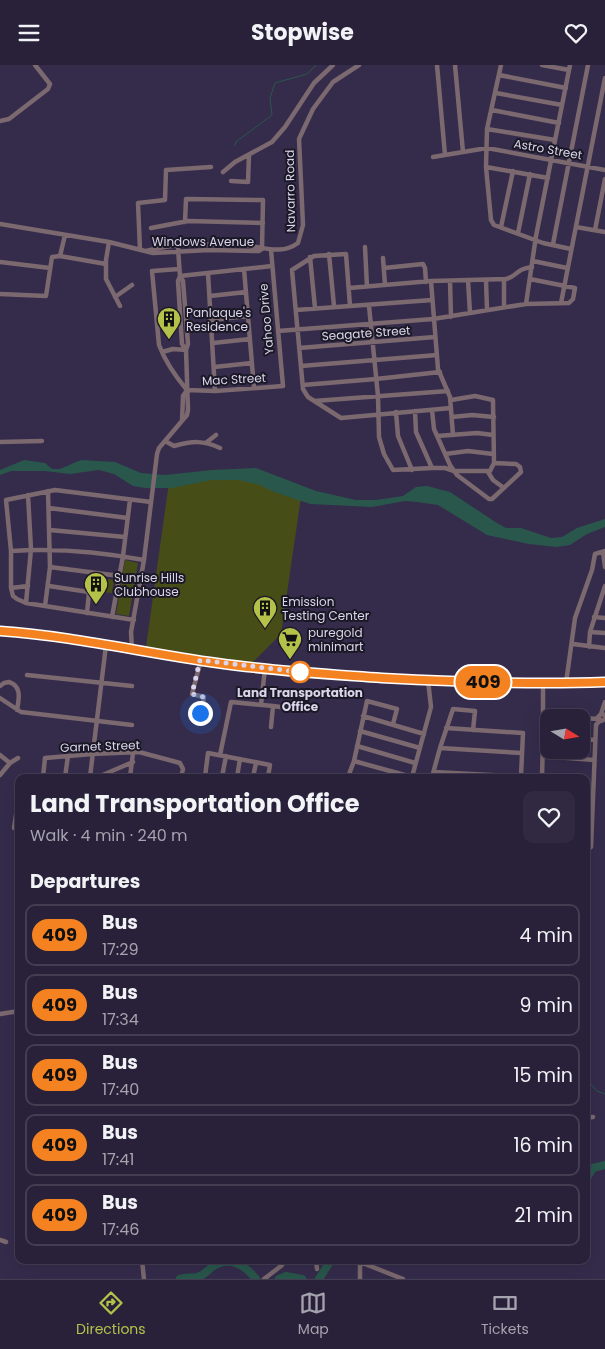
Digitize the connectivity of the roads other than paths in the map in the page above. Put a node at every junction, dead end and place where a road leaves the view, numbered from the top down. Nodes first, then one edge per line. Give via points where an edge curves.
1 (34, 65) edge
2 (333, 65) edge
3 (437, 65) edge
4 (455, 65) edge
5 (501, 65) edge
6 (542, 65) edge
7 (588, 65) edge
8 (356, 66) edge
9 (570, 68) edge
10 (499, 75) junction
11 (605, 78) edge
12 (566, 88) junction
13 (496, 93) junction
14 (562, 105) junction
15 (492, 110) junction
16 (0, 121) edge
17 (559, 123) junction
18 (487, 129) junction
19 (555, 140) junction
20 (487, 148) junction
21 (463, 152) junction
22 (249, 155) junction
23 (445, 155) junction
24 (433, 157) dead end
25 (552, 159) junction
26 (569, 162) junction
27 (588, 166) junction
28 (211, 167) dead end
29 (486, 167) junction
30 (605, 170) edge
31 (513, 171) junction
32 (223, 172) dead end
33 (530, 174) junction
34 (548, 178) junction
35 (605, 179) edge
36 (231, 181) dead end
37 (185, 222) junction
38 (263, 223) junction
39 (0, 224) edge
40 (501, 227) junction
41 (576, 227) junction
42 (151, 228) dead end
43 (595, 230) junction
44 (605, 232) edge
45 (518, 233) junction
46 (65, 235) junction
47 (536, 239) junction
48 (109, 242) junction
49 (553, 244) junction
50 (365, 247) dead end
51 (178, 249) junction
52 (262, 249) junction
53 (571, 249) junction
54 (140, 250) junction
55 (271, 250) junction
56 (329, 255) junction
57 (60, 256) junction
58 (310, 257) junction
59 (383, 258) dead end
60 (0, 262) edge
61 (106, 264) junction
62 (532, 264) junction
63 (272, 266) junction
64 (50, 268) junction
65 (384, 268) junction
66 (568, 268) junction
67 (179, 269) junction
68 (244, 269) junction
69 (208, 273) junction
70 (180, 276) junction
71 (504, 279) junction
72 (530, 279) junction
73 (468, 280) junction
74 (486, 280) junction
75 (428, 281) junction
76 (450, 281) junction
77 (132, 285) dead end
78 (385, 285) junction
79 (564, 286) junction
80 (367, 287) junction
81 (349, 288) junction
82 (246, 292) junction
83 (0, 294) edge
84 (210, 296) junction
85 (115, 297) junction
86 (432, 300) junction
87 (560, 303) junction
88 (526, 304) junction
89 (120, 306) dead end
90 (350, 306) junction
91 (370, 306) junction
92 (334, 307) junction
93 (504, 307) junction
94 (316, 308) junction
95 (487, 309) junction
96 (296, 310) junction
97 (470, 313) junction
98 (248, 317) junction
99 (451, 317) junction
100 (433, 319) junction
101 (211, 320) junction
102 (371, 323) junction
103 (298, 329) junction
104 (278, 331) junction
105 (435, 337) junction
106 (250, 339) junction
107 (373, 342) junction
108 (213, 343) junction
109 (299, 348) junction
110 (186, 350) junction
111 (162, 352) junction
112 (437, 355) junction
113 (374, 360) junction
114 (252, 363) junction
115 (301, 366) junction
116 (214, 367) junction
117 (440, 372) junction
118 (376, 379) junction
119 (303, 385) junction
120 (283, 386) joint
121 (254, 388) junction
122 (187, 390) junction
123 (216, 391) junction
124 (448, 391) junction
125 (378, 396) junction
126 (451, 400) junction
127 (314, 401) junction
128 (451, 408) junction
129 (432, 410) junction
130 (415, 411) junction
131 (396, 413) junction
132 (378, 414) junction
133 (452, 417) junction
134 (494, 417) junction
135 (216, 435) dead end
136 (453, 435) junction
137 (493, 435) junction
138 (437, 436) junction
139 (42, 441) dead end
140 (165, 441) junction
141 (0, 442) edge
142 (207, 442) junction
143 (220, 448) dead end
144 (494, 453) junction
145 (445, 454) junction
146 (494, 463) junction
147 (432, 468) junction
148 (412, 470) junction
149 (454, 471) junction
150 (488, 472) junction
151 (504, 489) junction
152 (48, 491) junction
153 (28, 495) junction
154 (130, 500) junction
155 (151, 502) junction
156 (49, 508) junction
157 (128, 518) junction
158 (50, 530) junction
159 (125, 537) junction
160 (31, 549) junction
161 (50, 549) junction
162 (11, 551) junction
163 (604, 552) edge
164 (123, 556) junction
165 (144, 560) junction
166 (50, 567) junction
167 (605, 567) edge
168 (91, 572) junction
169 (120, 576) junction
170 (28, 586) junction
171 (48, 586) junction
172 (11, 588) junction
173 (605, 588) edge
174 (89, 592) junction
175 (26, 603) junction
176 (598, 603) junction
177 (605, 603) edge
178 (45, 606) junction
179 (87, 613) junction
180 (112, 617) junction
181 (594, 617) junction
182 (605, 618) edge
183 (134, 620) junction
184 (0, 631) edge
185 (590, 632) junction
186 (605, 633) edge
187 (573, 644) junction
188 (106, 645) junction
189 (589, 647) junction
190 (605, 648) edge
191 (132, 649) junction
192 (200, 660) junction
193 (265, 668) junction
194 (27, 675) dead end
195 (428, 680) junction
196 (605, 682) edge
197 (101, 683) junction
198 (566, 683) junction
199 (543, 684) junction
200 (0, 686) edge
201 (132, 686) dead end
202 (0, 698) edge
203 (605, 702) edge
204 (261, 705) junction
205 (273, 706) junction
206 (288, 708) dead end
207 (543, 709) edge
208 (17, 710) junction
209 (200, 713) dead end
210 (363, 717) junction
211 (602, 717) edge
212 (97, 720) junction
213 (393, 724) junction
214 (132, 725) dead end
215 (271, 727) dead end
216 (446, 728) junction
217 (473, 730) junction
218 (360, 731) junction
219 (424, 733) junction
220 (590, 740) edge
221 (595, 740) junction
222 (357, 746) junction
223 (420, 748) junction
224 (440, 748) junction
225 (133, 753) junction
226 (522, 753) junction
227 (92, 754) junction
228 (0, 755) edge
229 (223, 755) junction
230 (68, 756) junction
231 (18, 759) dead end
232 (240, 759) junction
233 (543, 759) edge
234 (581, 759) edge
235 (594, 760) junction
236 (354, 761) junction
237 (133, 762) junction
238 (10, 763) junction
239 (256, 763) junction
240 (415, 763) junction
241 (434, 772) joint
242 (43, 774) edge
243 (65, 774) edge
244 (90, 774) edge
245 (105, 774) edge
246 (131, 774) edge
247 (182, 774) edge
248 (205, 774) edge
249 (222, 774) edge
250 (238, 774) edge
251 (254, 774) edge
252 (268, 774) edge
253 (350, 774) edge
254 (401, 774) edge
255 (413, 774) edge
256 (466, 774) edge
257 (521, 774) edge
258 (542, 774) edge
259 (0, 775) edge
260 (590, 782) edge
261 (594, 782) junction
262 (590, 847) edge
263 (15, 1012) edge
264 (0, 1014) edge
265 (590, 1117) edge
266 (593, 1117) dead end
267 (0, 1240) edge
268 (6, 1242) dead end
269 (142, 1264) edge
270 (284, 1264) edge
271 (317, 1264) edge
272 (360, 1264) edge
273 (363, 1264) edge
274 (318, 1269) dead end
275 (386, 1273) junction
276 (144, 1279) edge
277 (264, 1279) edge
278 (360, 1279) edge
279 (386, 1279) edge
280 (403, 1279) edge

1 - 16 street via 50,84 48,89 9,119
2 - 22 street via 314,83 279,135
3 - 23 street
4 - 21 street
5 - 10 street
6 - 9 street
7 - 26 street
8 - 55 street, Navarro Road via 325,91 299,139 300,240 293,247
9 - 12 street
10 - 12 street
10 - 13 street
11 - 27 street
12 - 14 street
13 - 14 street
13 - 15 street
14 - 17 street
15 - 17 street
15 - 18 street
17 - 19 street
18 - 19 street
18 - 20 street
19 - 25 street
20 - 21 street, Astro Street
20 - 25 street, Astro Street
20 - 29 street
21 - 23 street, Astro Street
22 - 32 street
22 - 36 street via 248,182
23 - 24 street, Astro Street
25 - 26 street, Astro Street
25 - 34 street
26 - 27 street, Astro Street
26 - 49 street
27 - 30 street, Astro Street
27 - 41 street
28 - 54 street via 166,170 165,201 138,203
29 - 31 street
29 - 40 street via 491,220
31 - 33 street
31 - 40 street
33 - 34 street
33 - 45 street
34 - 47 street
35 - 43 street
37 - 38 street
37 - 38 street via 186,199 226,199 263,200
37 - 42 street
38 - 52 street
39 - 46 street
40 - 45 street
41 - 43 street
41 - 53 street
43 - 44 street
45 - 47 street
46 - 48 street
46 - 57 street
47 - 49 street
47 - 62 street
48 - 54 street
48 - 61 street
49 - 53 street
50 - 80 street
51 - 52 street, Windows Avenue
51 - 54 street, Windows Avenue via 153,253
51 - 67 street
52 - 55 street, Navarro Road
53 - 66 street
55 - 63 street, Yahoo Drive
56 - 58 street
56 - 81 street via 346,254
56 - 92 street
57 - 61 street
57 - 64 street via 52,256
58 - 94 street
58 - 96 street via 292,271
59 - 65 street
60 - 64 street
61 - 85 street via 106,279
62 - 66 street
62 - 71 street
62 - 72 street
63 - 68 street
63 - 104 street, Yahoo Drive
64 - 83 street via 46,296
65 - 75 street via 423,264
65 - 78 street
66 - 79 street
67 - 70 street
67 - 111 street via 152,271
68 - 69 street
68 - 82 street
69 - 70 street
69 - 84 street
70 - 110 street
71 - 74 street
71 - 93 street
72 - 79 street
72 - 88 street
73 - 74 street
73 - 76 street
73 - 97 street
74 - 95 street
75 - 76 street
75 - 78 street
75 - 86 street
76 - 99 street
77 - 85 street
78 - 80 street
79 - 87 street
79 - 87 street via 575,288 573,299 569,303
80 - 81 street
81 - 90 street
82 - 84 street
82 - 98 street
84 - 101 street
85 - 89 street
86 - 91 street
86 - 100 street
87 - 88 street
88 - 93 street
90 - 91 street
90 - 92 street
91 - 102 street
92 - 94 street
93 - 95 street
94 - 96 street
95 - 97 street
96 - 103 street
97 - 99 street
98 - 101 street
98 - 106 street
99 - 100 street
100 - 102 street
100 - 105 street
101 - 108 street
102 - 103 street
102 - 107 street
103 - 104 street
103 - 109 street
104 - 120 street, Yahoo Drive
105 - 107 street, Seagate Street
105 - 112 street
106 - 108 street
106 - 114 street
107 - 109 street, Seagate Street
107 - 113 street
108 - 116 street
109 - 115 street
110 - 111 street
110 - 122 street
111 - 122 street
112 - 113 street
112 - 117 street
113 - 115 street
113 - 118 street
114 - 116 street
114 - 121 street
115 - 119 street
116 - 123 street
117 - 118 street
117 - 124 street
118 - 119 street
118 - 125 street
119 - 127 street via 308,397
120 - 121 street, Mac Street
121 - 123 street, Mac Street
122 - 123 street, Mac Street
122 - 140 street via 187,415
124 - 125 street
124 - 126 street
125 - 127 street
125 - 132 street
126 - 128 street
126 - 134 street via 475,396 492,399
127 - 132 street via 341,418
128 - 129 street
128 - 133 street
129 - 130 street
129 - 138 street
130 - 131 street
130 - 147 street via 416,432
131 - 132 street
131 - 148 street via 398,436
132 - 148 street via 380,444 391,467 398,471
133 - 134 street
133 - 136 street
134 - 137 street
135 - 142 street
136 - 137 street
136 - 138 street
137 - 144 street
138 - 145 street
139 - 141 street
140 - 142 street via 174,446
140 - 155 street via 159,448
142 - 143 street
144 - 145 street via 468,451
144 - 146 street
145 - 149 street
146 - 150 street
146 - 151 street via 520,467 520,474
147 - 148 street
147 - 149 street
149 - 150 street
149 - 151 street via 489,499
150 - 151 street
152 - 153 street
152 - 154 street
152 - 156 street
153 - 160 street
153 - 162 street via 6,500
154 - 155 street
154 - 157 street
155 - 165 street
156 - 157 street
156 - 158 street
157 - 159 street
158 - 159 street
158 - 161 street
159 - 164 street
160 - 161 street
160 - 162 street
160 - 170 street
161 - 164 street
161 - 166 street
162 - 172 street
163 - 167 street
163 - 187 street via 595,554 576,617
164 - 165 street
164 - 169 street
165 - 183 street
166 - 168 street
166 - 171 street
168 - 169 street
168 - 174 street
169 - 180 street
170 - 172 street
170 - 175 street
171 - 174 street
171 - 178 street
172 - 175 street via 13,596
173 - 176 street
174 - 179 street
175 - 178 street
176 - 177 street
176 - 181 street
178 - 179 street
179 - 180 street
180 - 183 street
181 - 182 street
181 - 185 street
183 - 191 street
184 - 188 main road via 35,633
185 - 186 street
185 - 189 street
187 - 189 street
187 - 198 street
188 - 191 main road
188 - 197 street
189 - 190 street
191 - 192 main road
192 - 193 main road
192 - 209 street via 192,694 204,697
193 - 195 main road
193 - 204 street
194 - 197 street
195 - 199 main road
195 - 219 street via 431,707
196 - 198 main road
197 - 201 street
197 - 212 street
198 - 199 main road
199 - 207 street
200 - 208 street via 9,682 17,687
202 - 208 street
203 - 211 street
204 - 205 street
204 - 229 street via 231,703
205 - 206 street
205 - 215 street
208 - 212 street
210 - 213 street
210 - 213 street via 367,701 397,709
210 - 218 street
211 - 221 street via 596,725
212 - 214 street
212 - 227 street
213 - 219 street
216 - 217 street
216 - 217 street via 453,709 475,711
216 - 224 street
217 - 226 street via 523,733
218 - 222 street
218 - 223 street
219 - 223 street
220 - 221 street
221 - 235 street
222 - 236 street
222 - 240 street
223 - 240 street
224 - 226 street
224 - 241 street
225 - 227 street, Garnet Street
225 - 237 street
225 - 247 street, Garnet Street via 180,763 183,765
226 - 257 street
227 - 230 street, Garnet Street
227 - 244 street
228 - 238 street
229 - 232 street
229 - 248 street via 208,753
229 - 249 street
230 - 242 street, Garnet Street via 45,758
230 - 243 street
231 - 238 street
232 - 239 street
232 - 250 street
233 - 258 street
234 - 235 street
235 - 261 street
236 - 253 street
236 - 254 street
237 - 245 street
237 - 246 street
238 - 259 street
239 - 251 street
239 - 252 street via 270,765
240 - 255 street
241 - 256 street
260 - 261 street
261 - 262 street
263 - 264 street
265 - 266 street
267 - 268 street
269 - 276 street
270 - 277 street
271 - 274 street
272 - 278 street
273 - 275 street
275 - 279 street
275 - 280 street

